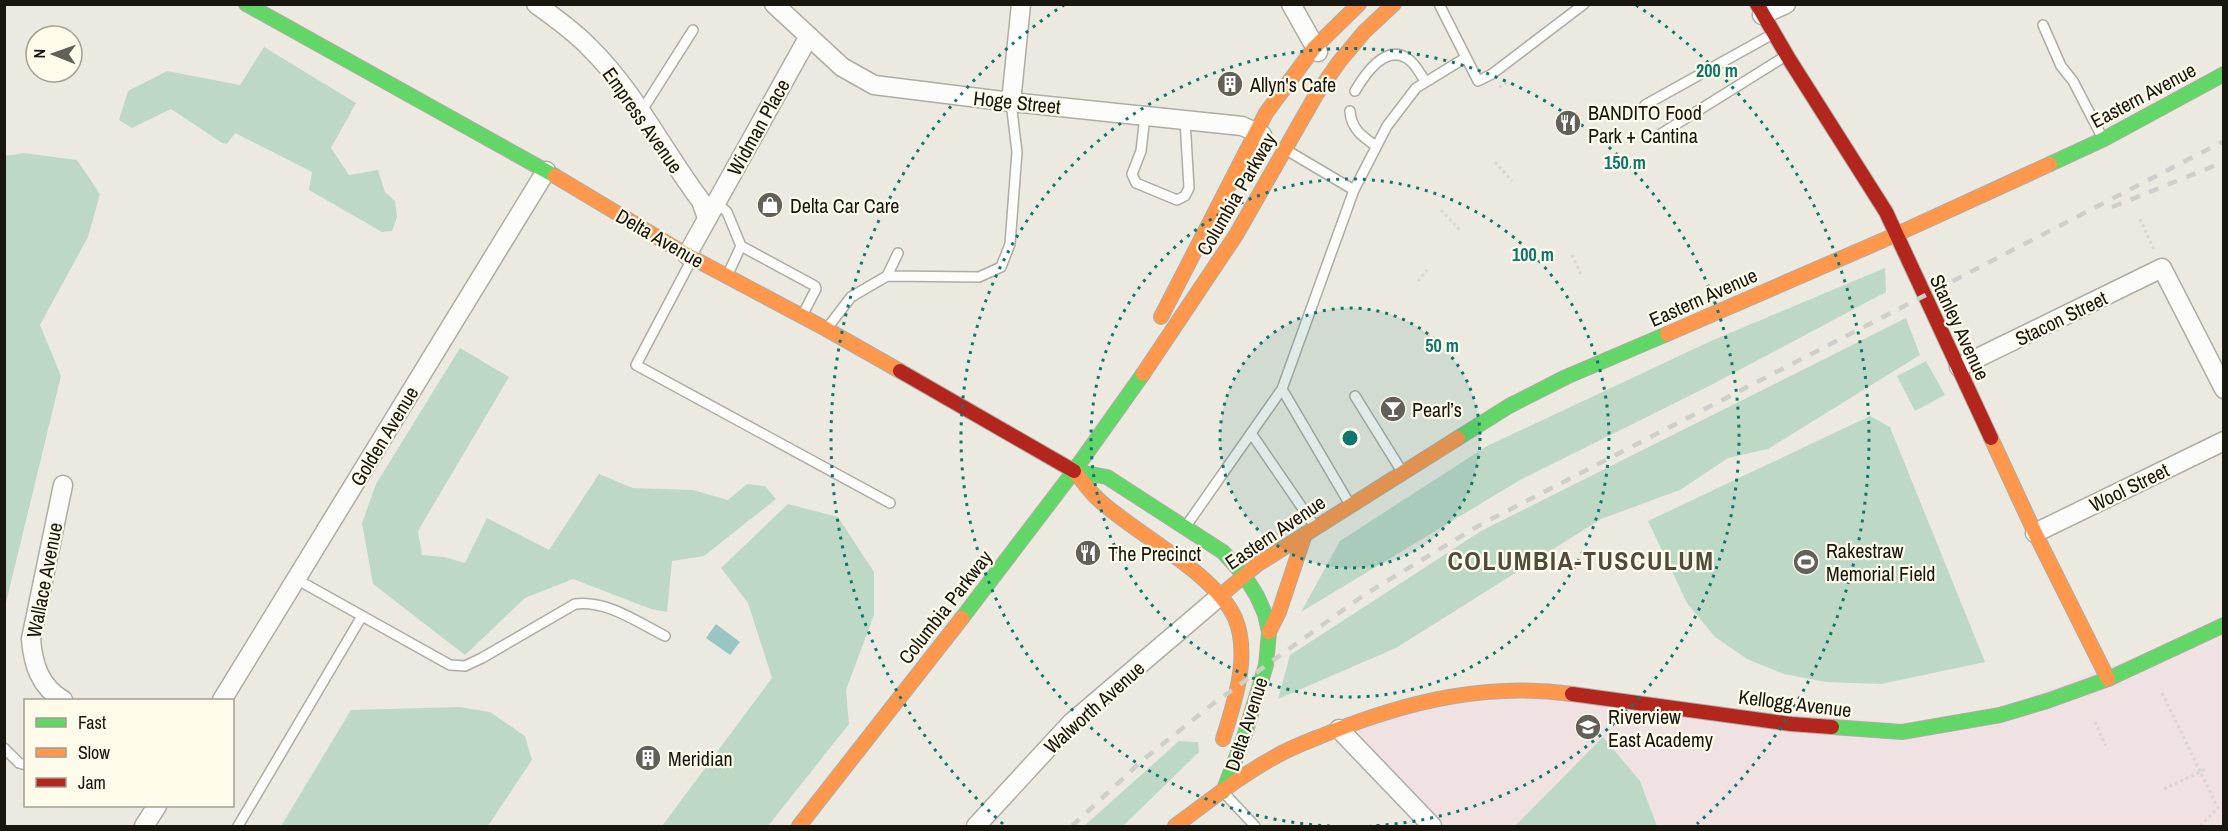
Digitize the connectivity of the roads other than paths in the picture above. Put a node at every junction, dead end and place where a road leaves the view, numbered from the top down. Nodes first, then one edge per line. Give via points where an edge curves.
1 (246, 4) edge
2 (536, 4) edge
3 (774, 4) edge
4 (1021, 4) edge
5 (1291, 4) edge
6 (1359, 4) edge
7 (1394, 4) edge
8 (1439, 4) edge
9 (1584, 4) edge
10 (1786, 4) edge
11 (1760, 10) edge
12 (2043, 25) dead end
13 (693, 30) dead end
14 (1773, 33) junction
15 (809, 36) junction
16 (1314, 48) junction
17 (1787, 55) junction
18 (1465, 58) junction
19 (1334, 69) junction
20 (2223, 74) edge
21 (1425, 81) junction
22 (1355, 91) dead end
23 (1011, 102) junction
24 (1645, 105) dead end
25 (1350, 111) dead end
26 (641, 112) junction
27 (1145, 116) junction
28 (1185, 120) junction
29 (1256, 132) junction
30 (1659, 135) dead end
31 (2104, 139) junction
32 (1376, 146) junction
33 (1284, 149) junction
34 (546, 171) junction
35 (1354, 190) junction
36 (712, 210) junction
37 (1895, 235) junction
38 (741, 246) junction
39 (898, 253) dead end
40 (690, 256) junction
41 (727, 276) junction
42 (888, 276) junction
43 (1201, 289) junction
44 (802, 316) junction
45 (826, 329) junction
46 (1959, 367) junction
47 (1282, 388) junction
48 (2223, 389) edge
49 (1355, 396) dead end
50 (1119, 409) junction
51 (1251, 433) junction
52 (2223, 441) edge
53 (1074, 471) junction
54 (1402, 472) junction
55 (63, 484) dead end
56 (890, 503) dead end
57 (1350, 505) junction
58 (1185, 528) junction
59 (1310, 531) junction
60 (2035, 533) junction
61 (1244, 575) junction
62 (296, 579) junction
63 (1220, 596) junction
64 (362, 616) junction
65 (2223, 625) edge
66 (1269, 632) junction
67 (665, 636) dead end
68 (2108, 679) junction
69 (62, 699) edge
70 (223, 699) edge
71 (1339, 729) junction
72 (4, 747) edge
73 (24, 764) edge
74 (1223, 792) junction
75 (156, 807) edge
76 (144, 826) edge
77 (238, 826) edge
78 (799, 826) edge
79 (976, 826) edge
80 (1175, 826) edge
81 (1255, 826) edge
82 (1432, 826) edge

1 - 34 main road, Delta Avenue
2 - 26 street, Empress Avenue via 591,48
3 - 15 street, Hoge Street
4 - 23 street
5 - 16 street
6 - 16 main road, Columbia Parkway
7 - 19 main road, Columbia Parkway via 1371,23
8 - 18 lane
9 - 18 lane via 1478,81
10 - 11 street
11 - 14 main road, Stanley Avenue
12 - 31 lane via 2061,66
13 - 26 lane
14 - 17 main road, Stanley Avenue
14 - 24 lane
15 - 23 street, Hoge Street via 842,67 874,84
15 - 36 street, Widman Place
16 - 19 street
16 - 29 main road, Columbia Parkway
17 - 30 lane
17 - 37 main road, Stanley Avenue via 1886,212
18 - 21 lane
19 - 33 main road, Columbia Parkway
20 - 31 main road, Eastern Avenue
21 - 22 lane via 1409,59 1387,55 1363,77
21 - 32 lane via 1387,126
23 - 27 street, Hoge Street
23 - 42 lane via 1017,152 1010,244 1001,267 979,277
25 - 32 lane via 1359,135
26 - 36 street, Empress Avenue via 681,175 700,201
27 - 28 street, Hoge Street
27 - 28 lane via 1141,151 1132,174 1136,183 1177,200 1189,188
28 - 29 street, Hoge Street via 1242,126
29 - 33 street, Hoge Street
29 - 43 main road via 1260,145 1219,218
29 - 50 main road, Columbia Parkway via 1162,314
31 - 37 main road, Eastern Avenue
32 - 35 lane
33 - 35 lane
33 - 43 main road, Columbia Parkway
34 - 40 main road, Delta Avenue
34 - 62 street, Golden Avenue
35 - 47 lane
36 - 38 lane via 726,212
36 - 40 street
37 - 46 main road, Stanley Avenue
37 - 54 main road, Eastern Avenue via 1566,377 1509,406
38 - 41 lane
38 - 44 lane via 815,286
39 - 42 lane
40 - 41 main road, Delta Avenue
40 - 56 lane via 636,365
41 - 44 main road, Delta Avenue
42 - 45 lane via 851,297
43 - 50 main road, Columbia Parkway
44 - 45 main road, Delta Avenue
45 - 53 main road, Delta Avenue
46 - 48 street, Stacon Street via 2162,268
46 - 60 main road, Stanley Avenue
47 - 51 lane
47 - 57 lane
49 - 54 lane
50 - 53 main road, Columbia Parkway
51 - 58 lane
51 - 59 lane
52 - 60 street, Wool Street
53 - 58 main road, Delta Avenue via 1107,477
53 - 63 main road, Delta Avenue via 1098,499 1167,550
53 - 78 main road, Columbia Parkway
54 - 57 main road, Eastern Avenue
55 - 69 street, Wallace Avenue via 31,639 38,672 47,687
57 - 59 main road, Eastern Avenue
58 - 61 main road, Delta Avenue via 1223,552
59 - 61 main road, Eastern Avenue
59 - 66 main road
60 - 68 main road, Stanley Avenue
61 - 63 main road, Eastern Avenue
61 - 66 main road, Delta Avenue via 1265,614
62 - 64 lane
62 - 70 street, Golden Avenue
63 - 74 main road, Delta Avenue via 1235,619 1241,658 1235,701 1223,738
63 - 79 street, Walworth Avenue via 1071,723
64 - 67 lane via 450,665 465,666 575,604 588,602 605,606
64 - 77 lane
65 - 68 main road, Kellogg Avenue
66 - 74 main road, Delta Avenue via 1262,680
68 - 71 main road, Kellogg Avenue via 2000,715 1902,732 1791,723 1539,689 1499,688 1419,701
71 - 74 main road, Kellogg Avenue via 1275,756
71 - 82 street
72 - 73 lane
74 - 80 main road, Kellogg Avenue
74 - 81 lane
75 - 76 street

